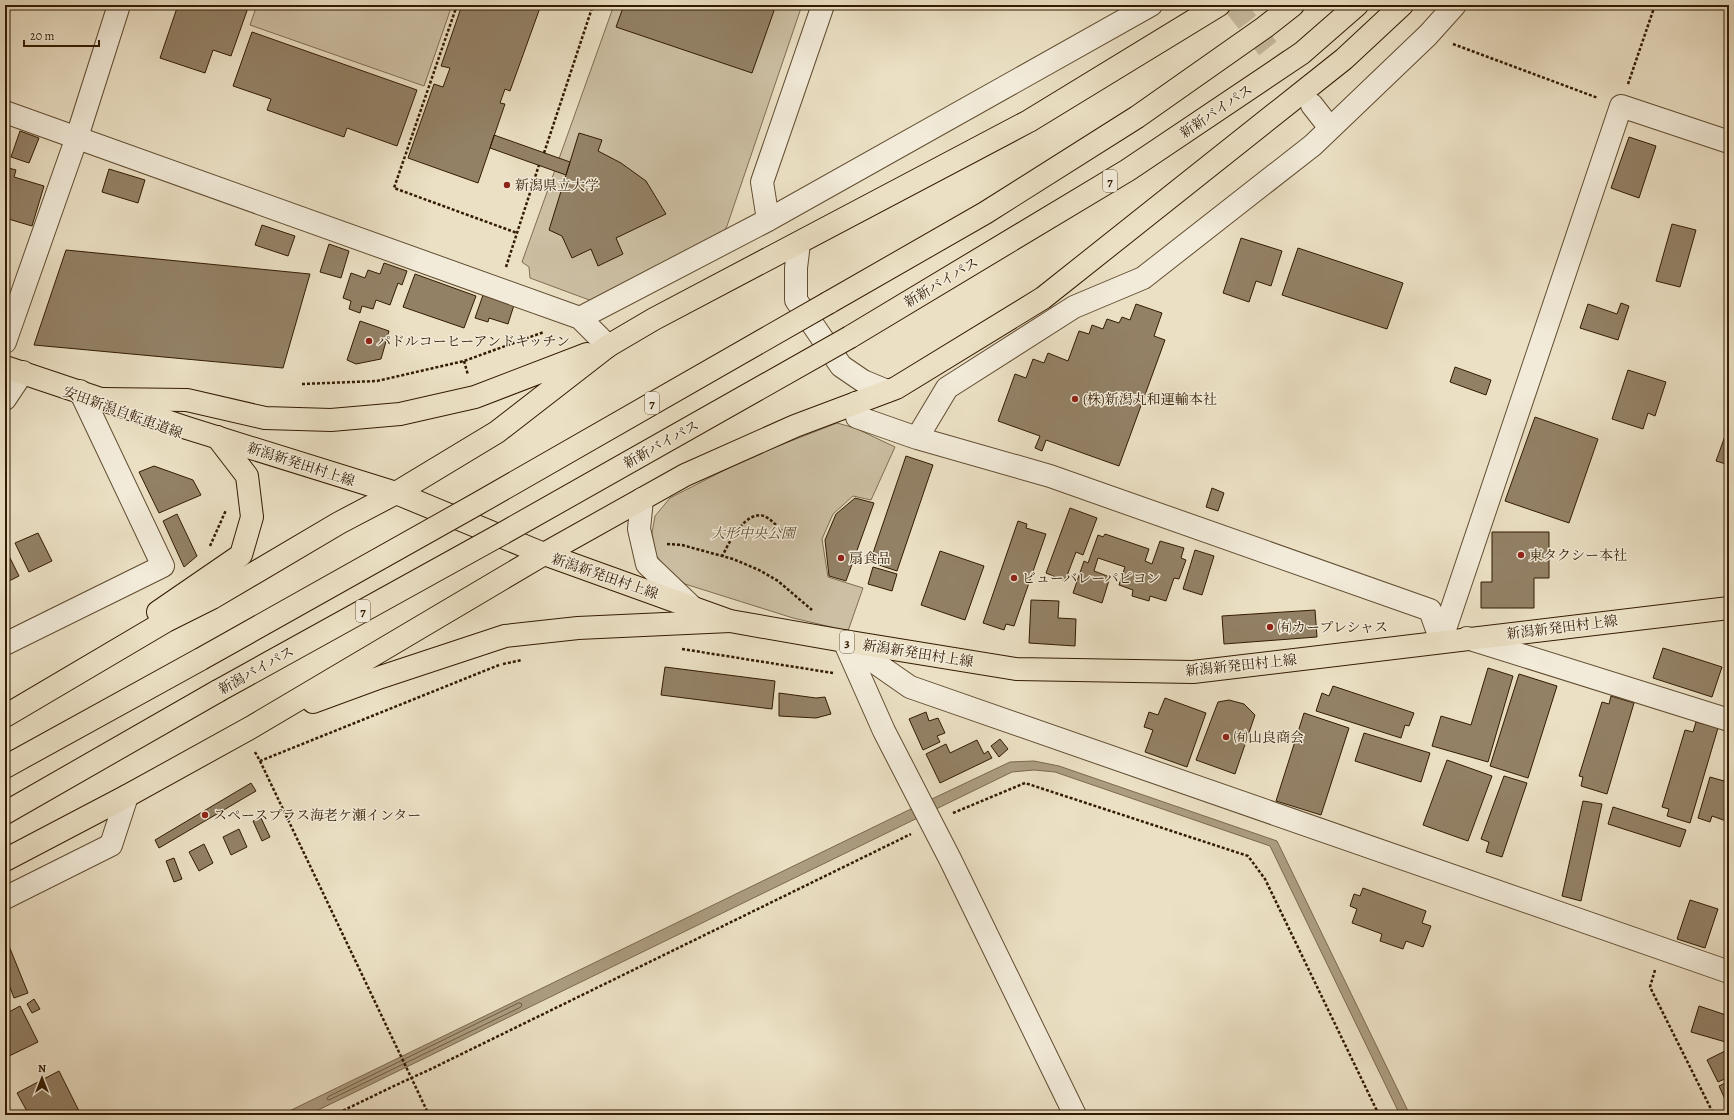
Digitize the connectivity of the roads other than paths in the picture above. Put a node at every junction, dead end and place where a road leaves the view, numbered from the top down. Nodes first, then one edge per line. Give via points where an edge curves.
1 (119, 5) edge
2 (823, 5) edge
3 (1151, 5) edge
4 (1219, 5) edge
5 (1293, 5) edge
6 (1357, 5) edge
7 (1402, 5) edge
8 (1455, 5) edge
9 (1312, 105) tunnel mouth
10 (5, 112) edge
11 (1330, 128) junction
12 (76, 137) junction
13 (1729, 142) edge
14 (768, 220) junction
15 (799, 243) junction
16 (580, 318) junction
17 (5, 342) edge
18 (608, 346) junction
19 (14, 369) edge
20 (80, 391) junction
21 (887, 391) junction
22 (5, 399) edge
23 (102, 399) junction
24 (856, 403) junction
25 (217, 437) junction
26 (917, 438) junction
27 (396, 494) junction
28 (642, 499) junction
29 (507, 530) joint
30 (544, 554) junction
31 (692, 607) junction
32 (1729, 608) edge
33 (730, 621) junction
34 (1467, 638) junction
35 (844, 641) junction
36 (1442, 641) junction
37 (5, 644) edge
38 (5, 716) edge
39 (1729, 720) edge
40 (260, 722) junction
41 (5, 767) edge
42 (127, 796) junction
43 (5, 813) edge
44 (5, 860) edge
45 (5, 898) edge
46 (1729, 972) edge
47 (1075, 1115) edge

1 - 12 street
2 - 14 street via 762,182
3 - 14 street
4 - 15 main road via 1029,121
5 - 41 main road, 7, bridge via 1137,117 985,213 477,504
6 - 29 main road, 新新バイパス / 7, bridge via 1302,53 1128,170 850,337
7 - 21 main road via 1344,59 1043,298 896,388
8 - 11 street via 1428,35
9 - 11 street
10 - 12 street
11 - 26 street via 1313,145 1143,278 1074,307 947,388
12 - 16 street
12 - 17 street
13 - 36 street via 1621,106
14 - 16 street
15 - 18 main road
15 - 21 street via 796,300 841,366 863,381
16 - 18 street
18 - 23 main road via 475,397 400,414 331,420 265,418 187,400
18 - 27 main road via 497,432
19 - 20 main road, 新潟新発田村上線 / 3
19 - 22 street
20 - 23 main road, 新潟新発田村上線 / 3
20 - 37 street via 163,566
21 - 24 main road
23 - 25 main road, 新潟新発田村上線 / 3
24 - 26 street via 856,417
24 - 28 main road via 740,450 685,475
25 - 27 main road, 新潟新発田村上線 / 3
25 - 38 main road via 247,476 252,517 241,555
26 - 36 street via 1050,476 1430,610
27 - 30 main road, 新潟新発田村上線 / 3
27 - 38 main road via 212,598 166,621
28 - 30 main road
28 - 31 street via 639,529 647,564
29 - 43 main road, 新潟バイパス / 7, bridge
30 - 31 main road, 新潟新発田村上線 / 3
30 - 40 main road
31 - 33 main road, 新潟新発田村上線 / 3
32 - 34 main road, 新潟新発田村上線 / 3
33 - 35 main road, 新潟新発田村上線 / 3
33 - 40 main road via 578,628 505,636 381,677
34 - 36 main road, 新潟新発田村上線 / 3
34 - 39 street
35 - 36 main road, 新潟新発田村上線 / 3 via 1016,669 1193,672
35 - 46 street via 910,687
35 - 47 street via 884,731
40 - 42 main road
42 - 44 main road
42 - 45 street via 112,845

